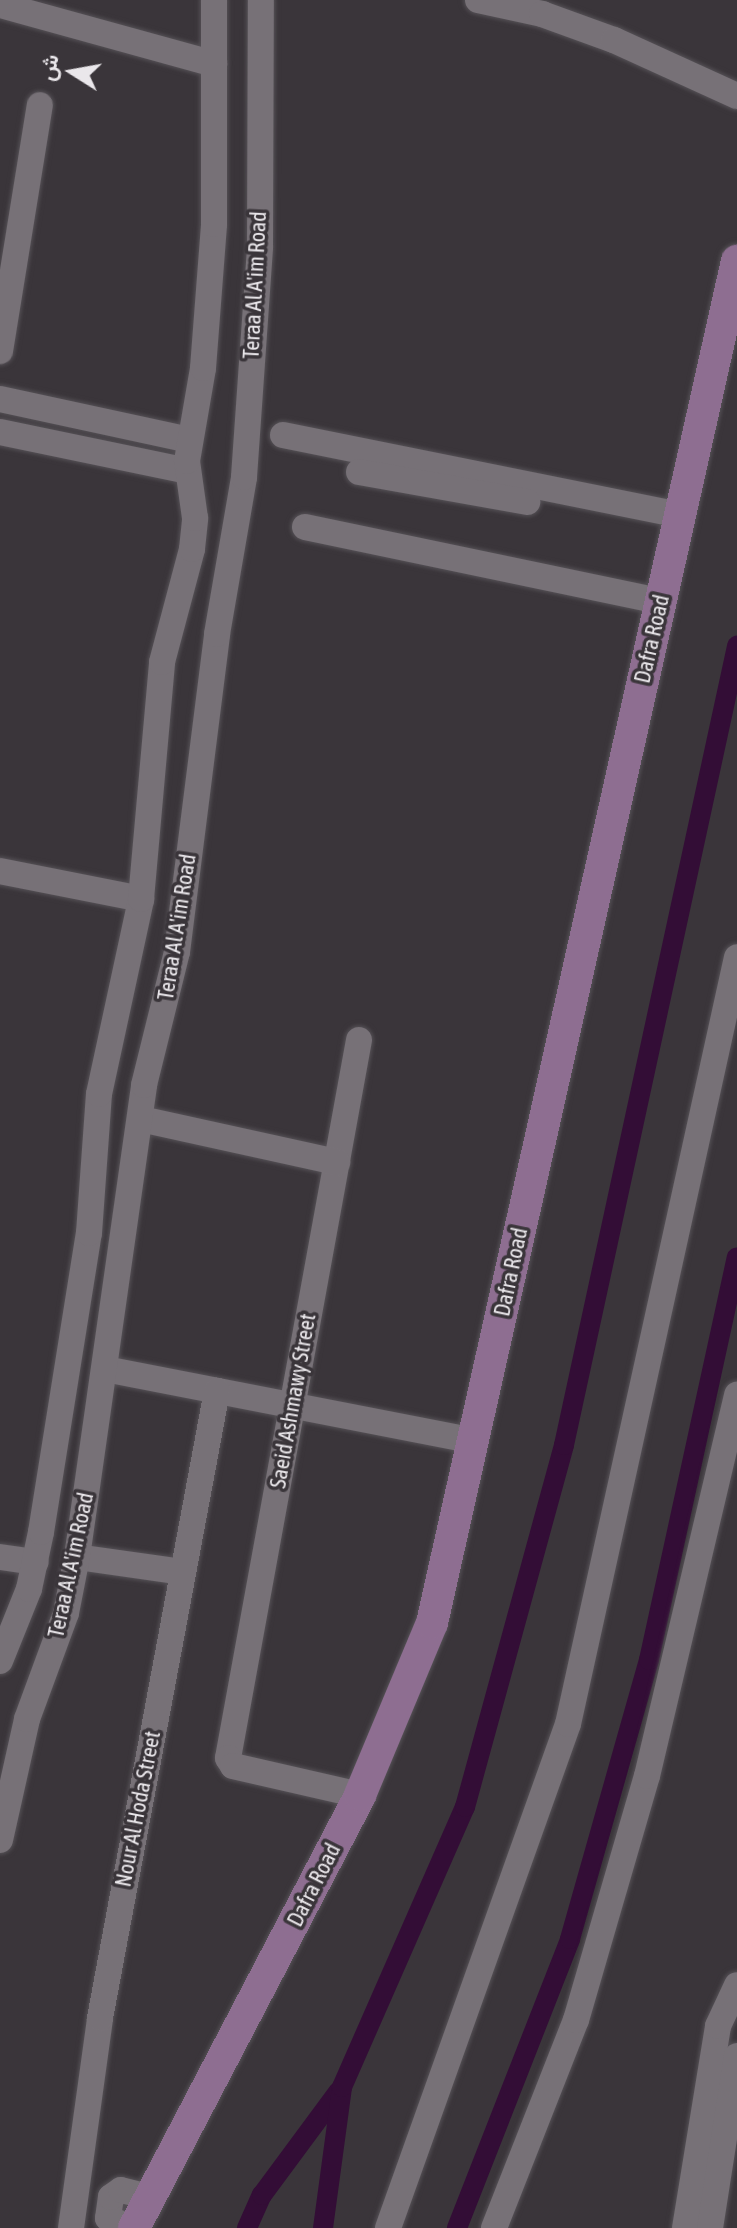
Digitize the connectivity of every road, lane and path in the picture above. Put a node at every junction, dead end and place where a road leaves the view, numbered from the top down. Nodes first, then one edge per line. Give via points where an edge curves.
1 (261, 0) edge
2 (478, 0) edge
3 (212, 1) edge
4 (4, 6) dead end
5 (214, 64) junction
6 (737, 96) edge
7 (40, 105) dead end
8 (737, 261) edge
9 (0, 351) edge
10 (0, 399) edge
11 (0, 432) edge
12 (283, 435) dead end
13 (190, 440) junction
14 (188, 471) junction
15 (359, 472) dead end
16 (678, 522) junction
17 (305, 527) dead end
18 (660, 601) junction
19 (0, 871) edge
20 (141, 899) junction
21 (737, 957) edge
22 (729, 1026) edge
23 (359, 1040) dead end
24 (141, 1119) junction
25 (337, 1162) junction
26 (105, 1369) junction
27 (217, 1391) junction
28 (737, 1394) edge
29 (292, 1406) junction
30 (475, 1441) junction
31 (0, 1557) edge
32 (77, 1557) junction
33 (36, 1562) junction
34 (182, 1572) junction
35 (2, 1652) edge
36 (360, 1795) junction
37 (0, 1840) edge
38 (737, 1985) edge
39 (737, 2056) edge
40 (71, 2228) edge
41 (132, 2228) edge
42 (388, 2228) edge
43 (494, 2228) edge
44 (685, 2228) edge
45 (710, 2228) edge

1 - 24 street, Teraa Al A'im Road via 260,247 244,477 217,634 177,952 144,1085
2 - 6 street via 542,14 614,40
3 - 5 street, Teraa Al A'im Road
4 - 5 street
5 - 13 street, Teraa Al A'im Road via 214,224 203,368
7 - 9 street
8 - 16 main road, Dafra Road
10 - 13 street
11 - 14 street
12 - 16 street
13 - 14 street, Teraa Al A'im Road
14 - 20 street, Teraa Al A'im Road via 195,518 192,549 173,604 162,662
15 - 16 street
16 - 18 main road, Dafra Road
17 - 18 street
18 - 30 main road, Dafra Road
19 - 20 street
20 - 33 street, Teraa Al A'im Road via 99,1094 88,1245
21 - 22 street
22 - 42 street via 568,1724
23 - 25 street, Saeid Ashmawy Street
24 - 25 street
24 - 26 street, Teraa Al A'im Road
25 - 29 street, Saeid Ashmawy Street
26 - 27 street
26 - 32 street, Teraa Al A'im Road
27 - 29 street
27 - 34 street, Nour Al Hoda Street
28 - 43 street via 647,1776 576,2020
29 - 30 street
29 - 36 street, Saeid Ashmawy Street via 229,1762
30 - 36 main road, Dafra Road via 432,1623
31 - 33 street
32 - 34 street
32 - 37 street, Teraa Al A'im Road via 66,1613 27,1719
33 - 35 street, Teraa Al A'im Road
34 - 40 street, Nour Al Hoda Street via 100,2018
36 - 41 main road, Dafra Road
38 - 44 street via 718,2026
39 - 45 street

